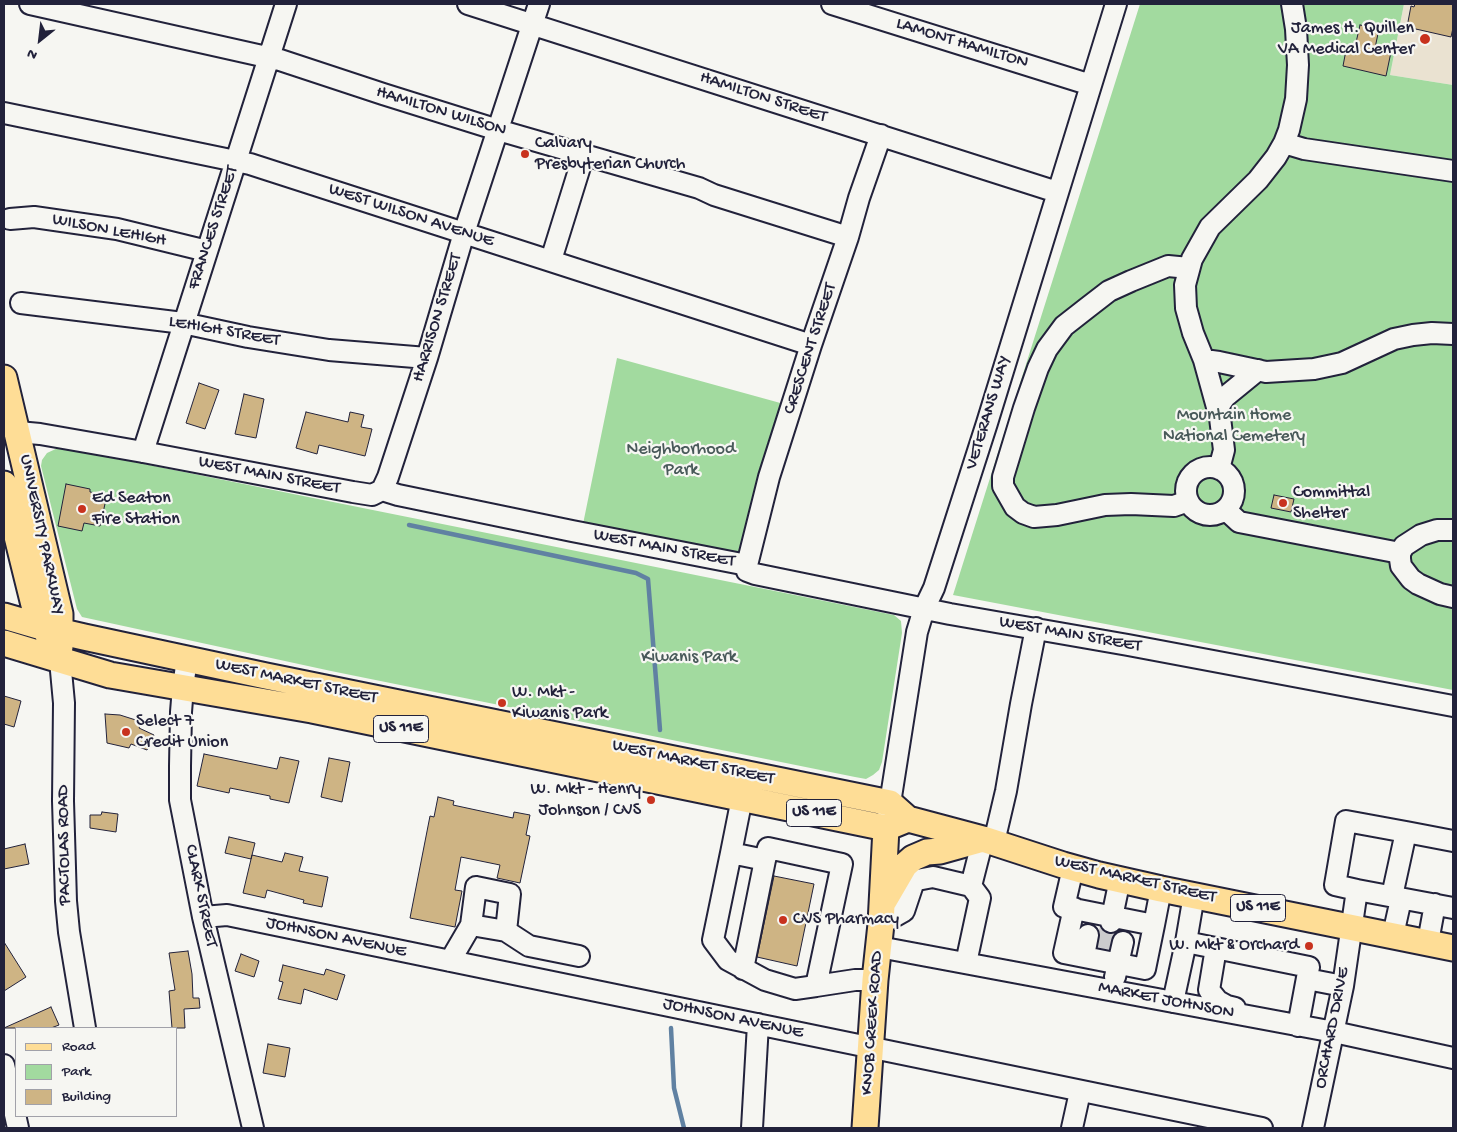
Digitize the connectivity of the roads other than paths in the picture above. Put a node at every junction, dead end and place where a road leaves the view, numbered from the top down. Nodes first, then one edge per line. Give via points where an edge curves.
1 (30, 4) edge
2 (286, 4) edge
3 (468, 4) edge
4 (539, 4) edge
5 (832, 4) edge
6 (1116, 4) edge
7 (1292, 4) edge
8 (533, 25) junction
9 (269, 57) junction
10 (1091, 85) junction
11 (4, 113) edge
12 (498, 130) junction
13 (880, 135) junction
14 (1284, 143) junction
15 (584, 154) junction
16 (235, 161) junction
17 (1453, 170) edge
18 (1058, 192) junction
19 (10, 219) dead end
20 (464, 233) junction
21 (848, 237) junction
22 (206, 250) junction
23 (551, 260) junction
24 (1188, 268) junction
25 (21, 303) dead end
26 (183, 323) junction
27 (1453, 334) edge
28 (811, 345) junction
29 (427, 358) junction
30 (1204, 360) junction
31 (1258, 370) junction
32 (4, 378) edge
33 (1218, 407) junction
34 (18, 432) junction
35 (143, 452) junction
36 (1219, 469) junction
37 (4, 484) edge
38 (382, 490) junction
39 (1188, 501) junction
40 (1226, 510) junction
41 (1453, 530) edge
42 (1400, 553) junction
43 (747, 564) junction
44 (1453, 597) edge
45 (924, 609) junction
46 (4, 616) edge
47 (1036, 628) junction
48 (53, 630) junction
49 (4, 643) edge
50 (187, 659) junction
51 (60, 660) junction
52 (183, 687) junction
53 (1453, 706) edge
54 (742, 798) junction
55 (895, 817) junction
56 (1406, 832) junction
57 (988, 840) junction
58 (1453, 841) edge
59 (731, 854) junction
60 (765, 860) junction
61 (1073, 868) junction
62 (1120, 880) junction
63 (972, 886) junction
64 (1161, 889) junction
65 (1357, 890) junction
66 (1194, 894) junction
67 (1396, 898) junction
68 (1444, 906) edge
69 (1074, 908) junction
70 (203, 917) junction
71 (471, 925) junction
72 (880, 925) junction
73 (1154, 926) junction
74 (1352, 927) junction
75 (506, 931) junction
76 (1393, 935) junction
77 (1104, 937) junction
78 (1186, 942) junction
79 (1428, 942) junction
80 (1216, 948) junction
81 (1453, 948) edge
82 (579, 956) dead end
83 (450, 961) junction
84 (966, 963) junction
85 (735, 964) junction
86 (1306, 979) junction
87 (875, 980) junction
88 (1058, 980) junction
89 (816, 986) junction
90 (1343, 986) junction
91 (1113, 990) junction
92 (1173, 1002) junction
93 (758, 1024) junction
94 (1292, 1024) junction
95 (85, 1027) edge
96 (1334, 1032) junction
97 (871, 1047) junction
98 (1453, 1058) edge
99 (9, 1070) edge
100 (1080, 1092) junction
101 (15, 1109) edge
102 (253, 1128) edge
103 (752, 1128) edge
104 (865, 1128) edge
105 (1072, 1128) edge
106 (1262, 1128) edge
107 (1313, 1128) edge

1 - 9 street, HAMILTON WILSON
2 - 9 street, FRANCES STREET
3 - 8 street, HAMILTON STREET
4 - 8 street, HARRISON STREET
5 - 10 street, LAMONT HAMILTON
6 - 10 street, VETERANS WAY
7 - 14 street via 1298,65 1296,99
8 - 12 street, HARRISON STREET
8 - 13 street, HAMILTON STREET
9 - 12 street, HAMILTON WILSON
9 - 16 street, FRANCES STREET
10 - 18 street, VETERANS WAY
11 - 16 street, WEST WILSON AVENUE
12 - 15 street, HAMILTON WILSON
12 - 20 street, HARRISON STREET
13 - 18 street, HAMILTON STREET
13 - 21 street, CRESCENT STREET
14 - 17 street via 1304,149
14 - 24 street via 1258,180 1210,227
15 - 21 street, HAMILTON WILSON
15 - 23 street
16 - 20 street, WEST WILSON AVENUE
16 - 22 street, FRANCES STREET
18 - 45 street, VETERANS WAY via 937,578
19 - 22 street, WILSON LEHIGH via 34,217 117,230
20 - 23 street, WEST WILSON AVENUE
20 - 29 street, HARRISON STREET
21 - 28 street, CRESCENT STREET
22 - 26 street, FRANCES STREET
23 - 28 street, WEST WILSON AVENUE
24 - 30 street via 1186,308
24 - 39 street via 1168,266 1131,280 1109,291 1064,326 1038,368 1003,477 1003,486 1015,507 1034,516 1057,515 1105,505 1174,506
25 - 26 street, LEHIGH STREET
26 - 29 street, LEHIGH STREET via 329,350
26 - 35 street, FRANCES STREET
27 - 31 street via 1432,333 1394,339 1342,363 1314,369
28 - 43 street, CRESCENT STREET via 769,477
29 - 38 street, HARRISON STREET
30 - 31 street
30 - 33 street
31 - 33 street via 1225,397
32 - 34 main road, UNIVERSITY PARKWAY
33 - 36 street via 1224,450
34 - 35 street, WEST MAIN STREET
34 - 48 main road, UNIVERSITY PARKWAY via 60,614
35 - 38 street, WEST MAIN STREET via 353,492 372,495
36 - 39 street via 1202,469 1190,478 1186,493
36 - 40 street via 1233,483 1234,498
37 - 48 main road, UNIVERSITY PARKWAY via 34,605
38 - 43 street, WEST MAIN STREET
39 - 40 street via 1205,515 1212,516
40 - 42 street via 1239,522
41 - 42 street via 1421,535 1404,546
42 - 44 street via 1401,566 1411,579
43 - 45 street, WEST MAIN STREET via 747,571 755,574
45 - 47 street, WEST MAIN STREET
45 - 55 street, VETERANS WAY via 912,661
46 - 48 main road, WEST MARKET STREET / US 11E
47 - 53 street, WEST MAIN STREET
47 - 57 street via 1006,791
48 - 50 main road, WEST MARKET STREET / US 11E
48 - 51 main road, UNIVERSITY PARKWAY
49 - 51 main road, WEST MARKET STREET / US 11E
50 - 52 street, CLARK STREET
50 - 55 main road, WEST MARKET STREET / US 11E
51 - 52 main road, WEST MARKET STREET / US 11E via 110,675
51 - 95 street, PACTOLAS ROAD via 64,702 66,901
52 - 54 main road, WEST MARKET STREET / US 11E via 312,710
52 - 70 street, CLARK STREET via 180,800
54 - 55 main road, WEST MARKET STREET / US 11E
54 - 59 street
55 - 57 main road, WEST MARKET STREET / US 11E
55 - 72 main road, KNOB CREEK ROAD
56 - 58 street
56 - 65 street via 1346,821 1335,885
56 - 67 street
57 - 61 main road, WEST MARKET STREET / US 11E
57 - 63 street
57 - 72 main road via 927,852 909,860
59 - 60 street
59 - 85 street via 713,940
60 - 85 street via 752,924 736,942
60 - 89 street via 768,848 842,864
61 - 62 main road, WEST MARKET STREET / US 11E
61 - 69 street via 1064,907
62 - 64 main road, WEST MARKET STREET / US 11E
62 - 77 street
63 - 72 street via 933,876 917,880 904,911
63 - 84 street via 980,898
64 - 66 main road, WEST MARKET STREET / US 11E
64 - 73 street
65 - 67 street
65 - 74 street, ORCHARD DRIVE
66 - 74 main road, WEST MARKET STREET / US 11E
66 - 78 street
67 - 68 street
67 - 76 street
68 - 79 street
69 - 77 street
69 - 77 street
70 - 83 street, JOHNSON AVENUE via 227,916
70 - 102 street, CLARK STREET
71 - 75 street
71 - 75 street via 476,886 510,894
71 - 83 street
72 - 84 street, MARKET JOHNSON
72 - 87 main road, KNOB CREEK ROAD
73 - 77 street
73 - 77 street via 1144,969
74 - 76 main road, WEST MARKET STREET / US 11E
74 - 90 street, ORCHARD DRIVE
75 - 82 street via 529,946
76 - 79 main road, WEST MARKET STREET / US 11E
77 - 88 street
77 - 91 street
78 - 80 street
78 - 92 street
79 - 81 main road, WEST MARKET STREET / US 11E
80 - 86 street via 1309,967
80 - 94 street via 1208,990 1218,1001 1227,1006 1280,1017
83 - 93 street, JOHNSON AVENUE
84 - 88 street, MARKET JOHNSON
85 - 89 street via 764,980 795,989
86 - 90 street
86 - 94 street
87 - 89 street
87 - 97 main road, KNOB CREEK ROAD
88 - 91 street, MARKET JOHNSON
90 - 96 street, ORCHARD DRIVE
91 - 92 street, MARKET JOHNSON
92 - 94 street, MARKET JOHNSON
93 - 97 street, JOHNSON AVENUE
93 - 103 street
94 - 96 street, MARKET JOHNSON
96 - 98 street, MARKET JOHNSON
96 - 107 street, ORCHARD DRIVE
97 - 100 street, JOHNSON AVENUE
97 - 104 main road, KNOB CREEK ROAD
99 - 101 street
100 - 105 street
100 - 106 street, JOHNSON AVENUE

